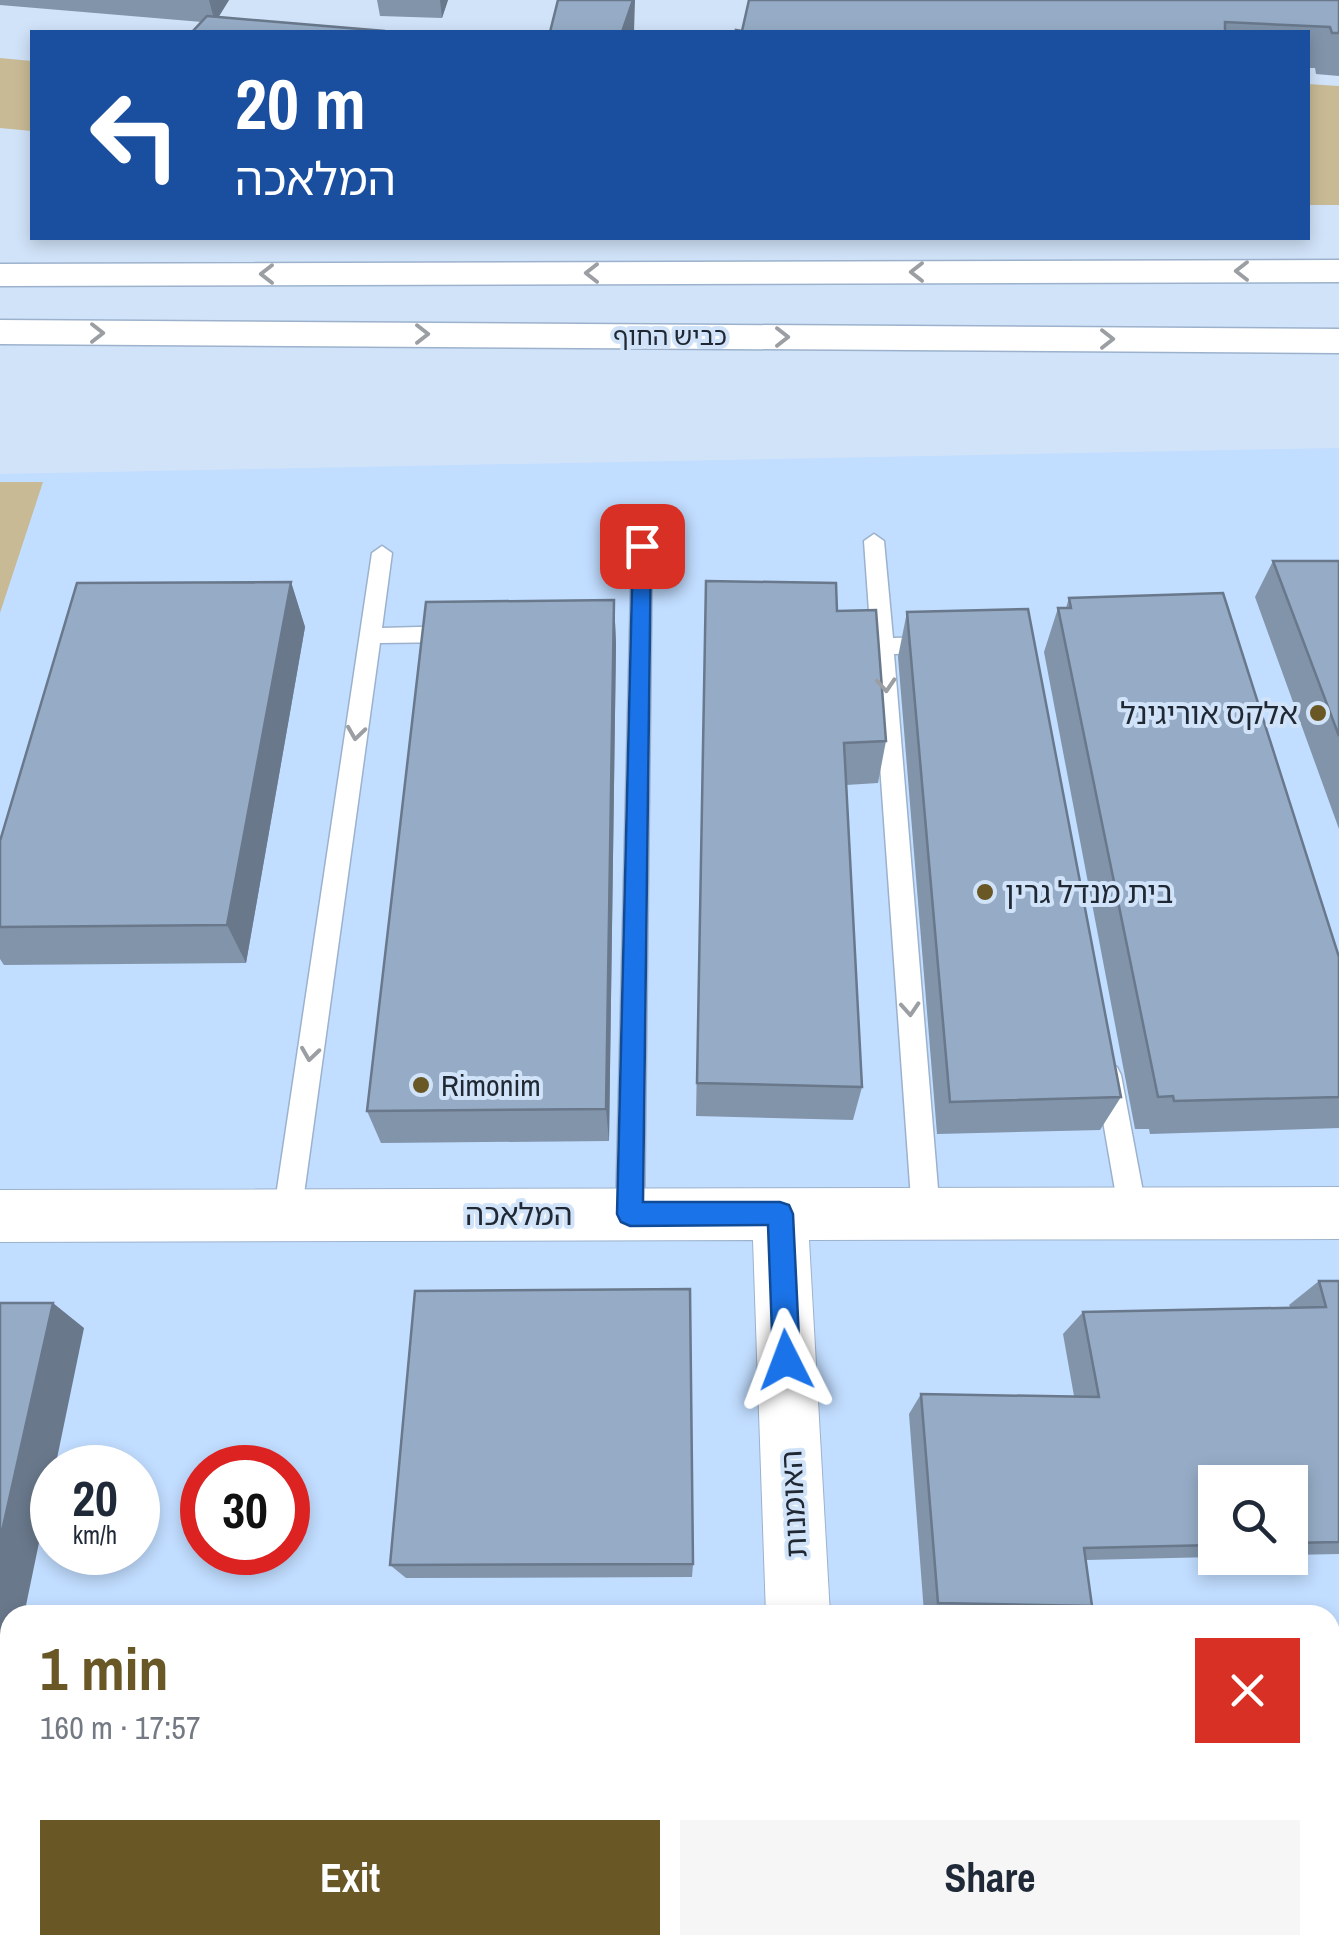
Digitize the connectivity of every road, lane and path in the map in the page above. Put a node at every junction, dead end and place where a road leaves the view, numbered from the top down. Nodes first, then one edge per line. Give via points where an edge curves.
1 (1339, 271) edge
2 (0, 275) edge
3 (0, 332) edge
4 (1339, 342) edge
5 (874, 541) dead end
6 (642, 546) dead end
7 (382, 553) dead end
8 (486, 634) edge
9 (370, 636) junction
10 (955, 644) edge
11 (883, 646) junction
12 (1101, 1042) edge
13 (926, 1213) junction
14 (1133, 1213) junction
15 (1339, 1213) edge
16 (630, 1214) junction
17 (780, 1214) junction
18 (0, 1216) edge
19 (287, 1216) junction
20 (798, 1605) edge

1 -> 2 highway
3 -> 4 highway, כביש החוף
5 - 11 lane
6 - 16 lane via 631,631
7 - 9 lane
8 - 9 lane
9 -> 19 lane
10 - 11 lane
11 -> 13 lane
12 - 14 lane
13 - 14 street, המלאכה
13 - 17 street, המלאכה
14 - 15 street, המלאכה
16 - 17 street, המלאכה
16 - 19 street, המלאכה
17 - 20 street, האומנות
18 - 19 street, המלאכה

